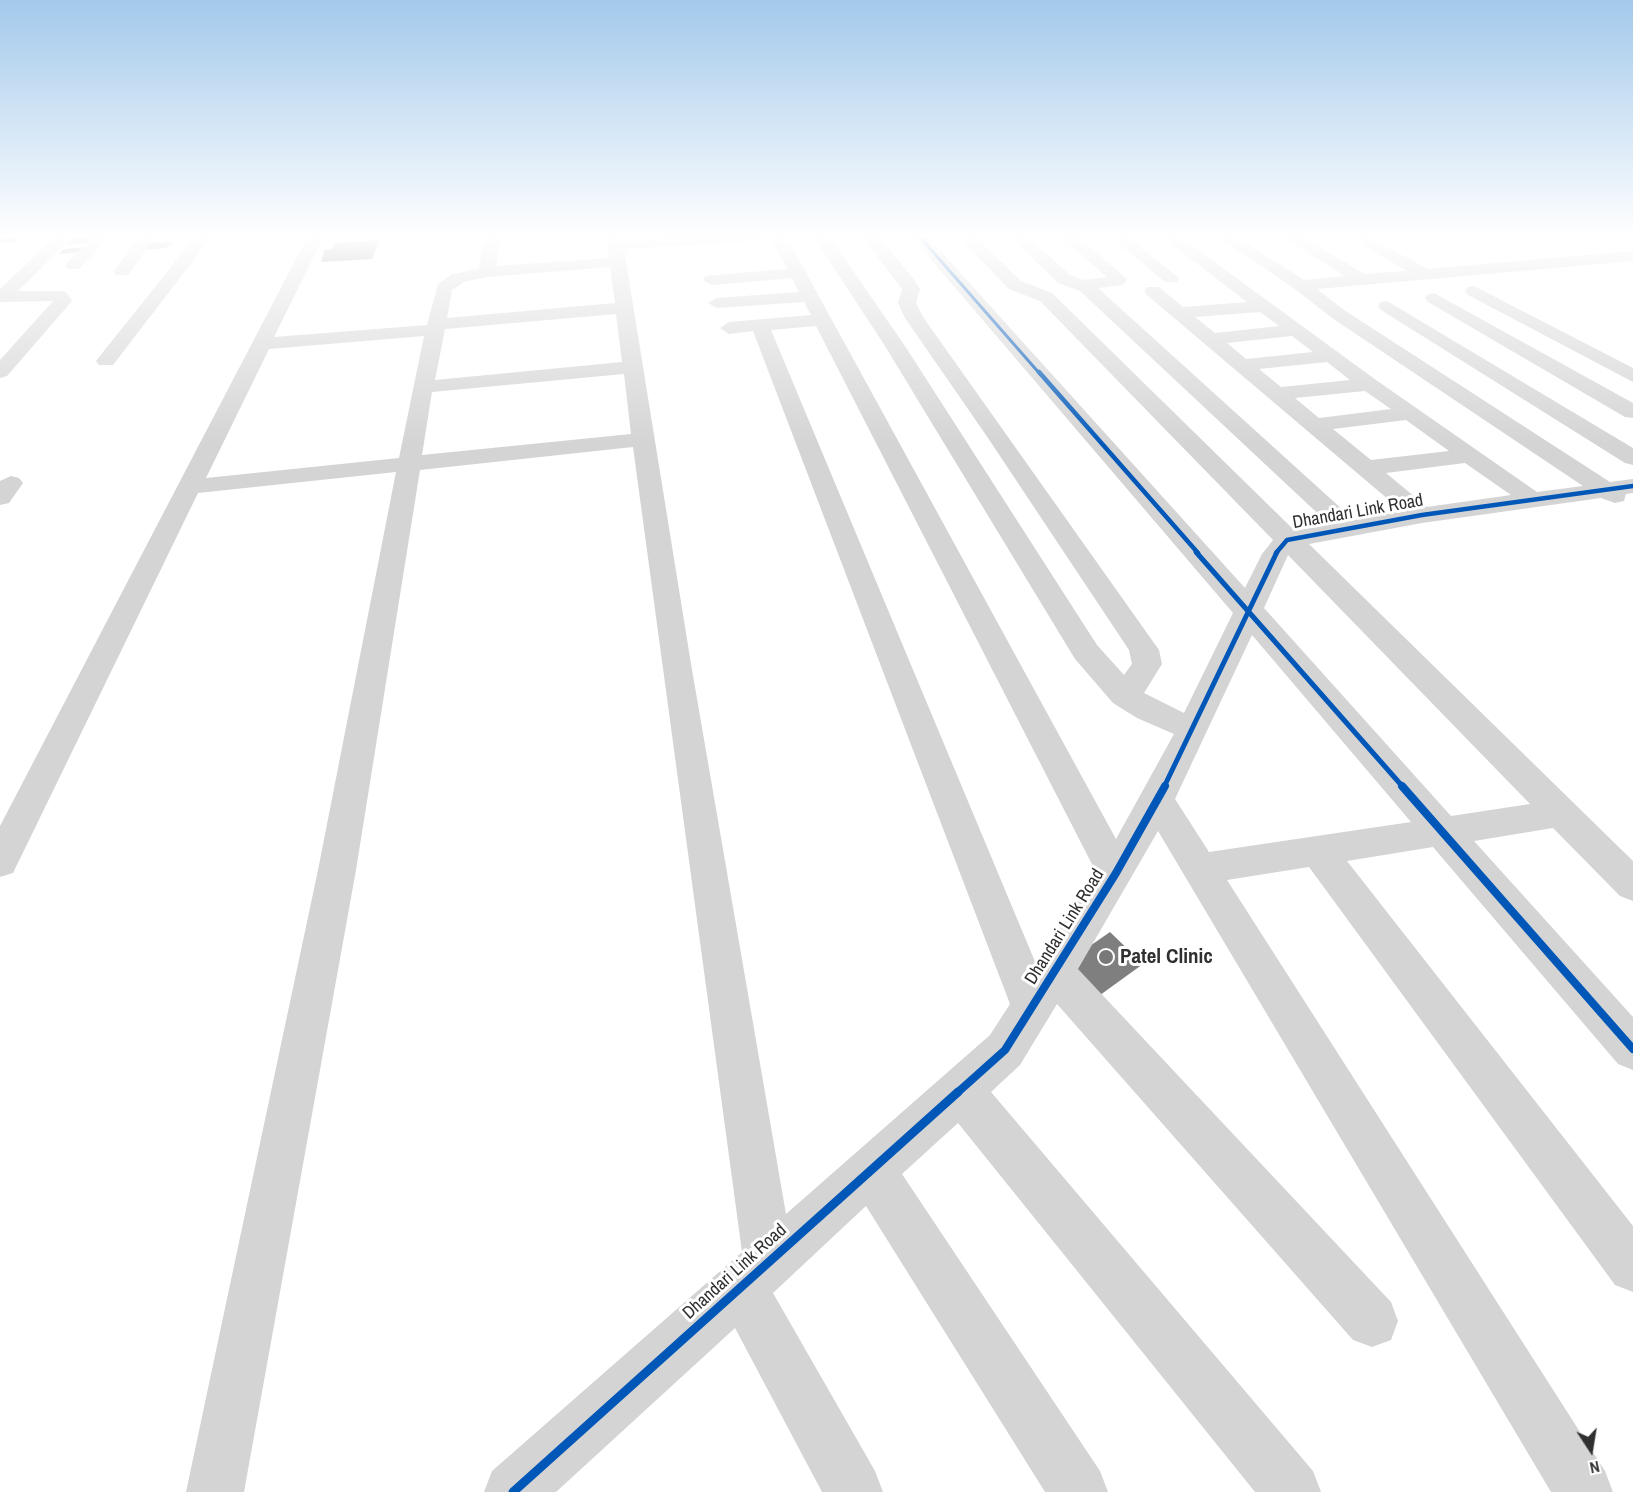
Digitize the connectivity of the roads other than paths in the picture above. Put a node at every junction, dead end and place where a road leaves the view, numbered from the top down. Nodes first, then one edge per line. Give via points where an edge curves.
1 (59, 306) edge
2 (149, 306) edge
3 (281, 306) edge
4 (440, 306) edge
5 (813, 306) edge
6 (867, 306) edge
7 (909, 306) edge
8 (982, 306) edge
9 (1054, 306) edge
10 (1106, 306) edge
11 (1170, 306) edge
12 (1262, 306) joint
13 (1327, 306) edge
14 (1387, 306) dead end
15 (1447, 306) edge
16 (1501, 306) edge
17 (623, 308) joint
18 (1178, 313) junction
19 (822, 320) junction
20 (760, 325) junction
21 (435, 327) junction
22 (729, 328) dead end
23 (1296, 330) junction
24 (1209, 339) junction
25 (261, 344) junction
26 (1332, 356) junction
27 (106, 361) dead end
28 (1169, 362) junction
29 (1241, 365) junction
30 (632, 367) junction
31 (1115, 368) junction
32 (0, 372) edge
33 (1633, 376) edge
34 (1369, 384) junction
35 (423, 387) junction
36 (1276, 394) junction
37 (1633, 412) edge
38 (1410, 413) junction
39 (1314, 425) junction
40 (644, 439) junction
41 (1470, 455) junction
42 (1633, 458) edge
43 (410, 463) junction
44 (1366, 468) junction
45 (189, 487) junction
46 (1624, 495) edge
47 (1533, 500) junction
48 (1422, 515) junction
49 (1348, 528) junction
50 (1287, 540) junction
51 (1246, 611) junction
52 (1124, 695) junction
53 (1192, 729) junction
54 (1157, 799) junction
55 (1561, 813) junction
56 (1441, 831) junction
57 (1317, 850) junction
58 (0, 862) edge
59 (1200, 869) junction
60 (1116, 873) junction
61 (1633, 885) edge
62 (1044, 991) junction
63 (1633, 1050) edge
64 (960, 1090) junction
65 (871, 1170) junction
66 (1633, 1267) edge
67 (755, 1274) junction
68 (1372, 1321) dead end
69 (214, 1492) edge
70 (513, 1492) edge
71 (854, 1492) edge
72 (1079, 1492) edge
73 (1292, 1492) edge
74 (1584, 1492) edge

1 - 32 street
2 - 27 street
3 - 25 street
4 - 21 street
5 - 19 street
6 - 52 street via 1086,652
7 - 52 street via 1144,650 1147,664
8 - 51 street
9 - 31 street
10 - 28 street
11 - 18 street
12 - 18 street
12 - 23 street
13 - 46 street
14 - 42 street
15 - 37 street
16 - 33 street
17 - 21 street
17 - 30 street
18 - 24 street
19 - 20 street
19 - 60 street
20 - 22 street
20 - 62 street
21 - 25 street
21 - 35 street
23 - 24 street
23 - 26 street
24 - 29 street
25 - 45 street
26 - 29 street
26 - 34 street
28 - 31 street
28 - 49 street
29 - 36 street
30 - 35 street
30 - 40 street
31 - 50 street
34 - 36 street
34 - 38 street
35 - 43 street
36 - 39 street
38 - 39 street
38 - 41 street
39 - 44 street
40 - 43 street
40 - 67 street
41 - 44 street
41 - 47 street
43 - 45 street
43 - 69 street via 337,870
44 - 48 street
45 - 58 street
46 - 47 street, Dhandari Link Road
47 - 48 street, Dhandari Link Road
48 - 49 street, Dhandari Link Road
49 - 50 street, Dhandari Link Road
50 - 51 street, Dhandari Link Road via 1275,554
50 - 55 street
51 - 53 street, Dhandari Link Road
51 - 56 street
52 - 53 street
53 - 54 street, Dhandari Link Road
54 - 59 street
54 - 60 street, Dhandari Link Road
55 - 56 street
55 - 61 street
56 - 57 street
56 - 63 street
57 - 59 street
57 - 66 street
59 - 74 street
60 - 62 street, Dhandari Link Road
62 - 64 street, Dhandari Link Road via 1005,1050
62 - 68 street
64 - 65 street, Dhandari Link Road
64 - 73 street
65 - 67 street, Dhandari Link Road
65 - 72 street
67 - 70 street, Dhandari Link Road
67 - 71 street

